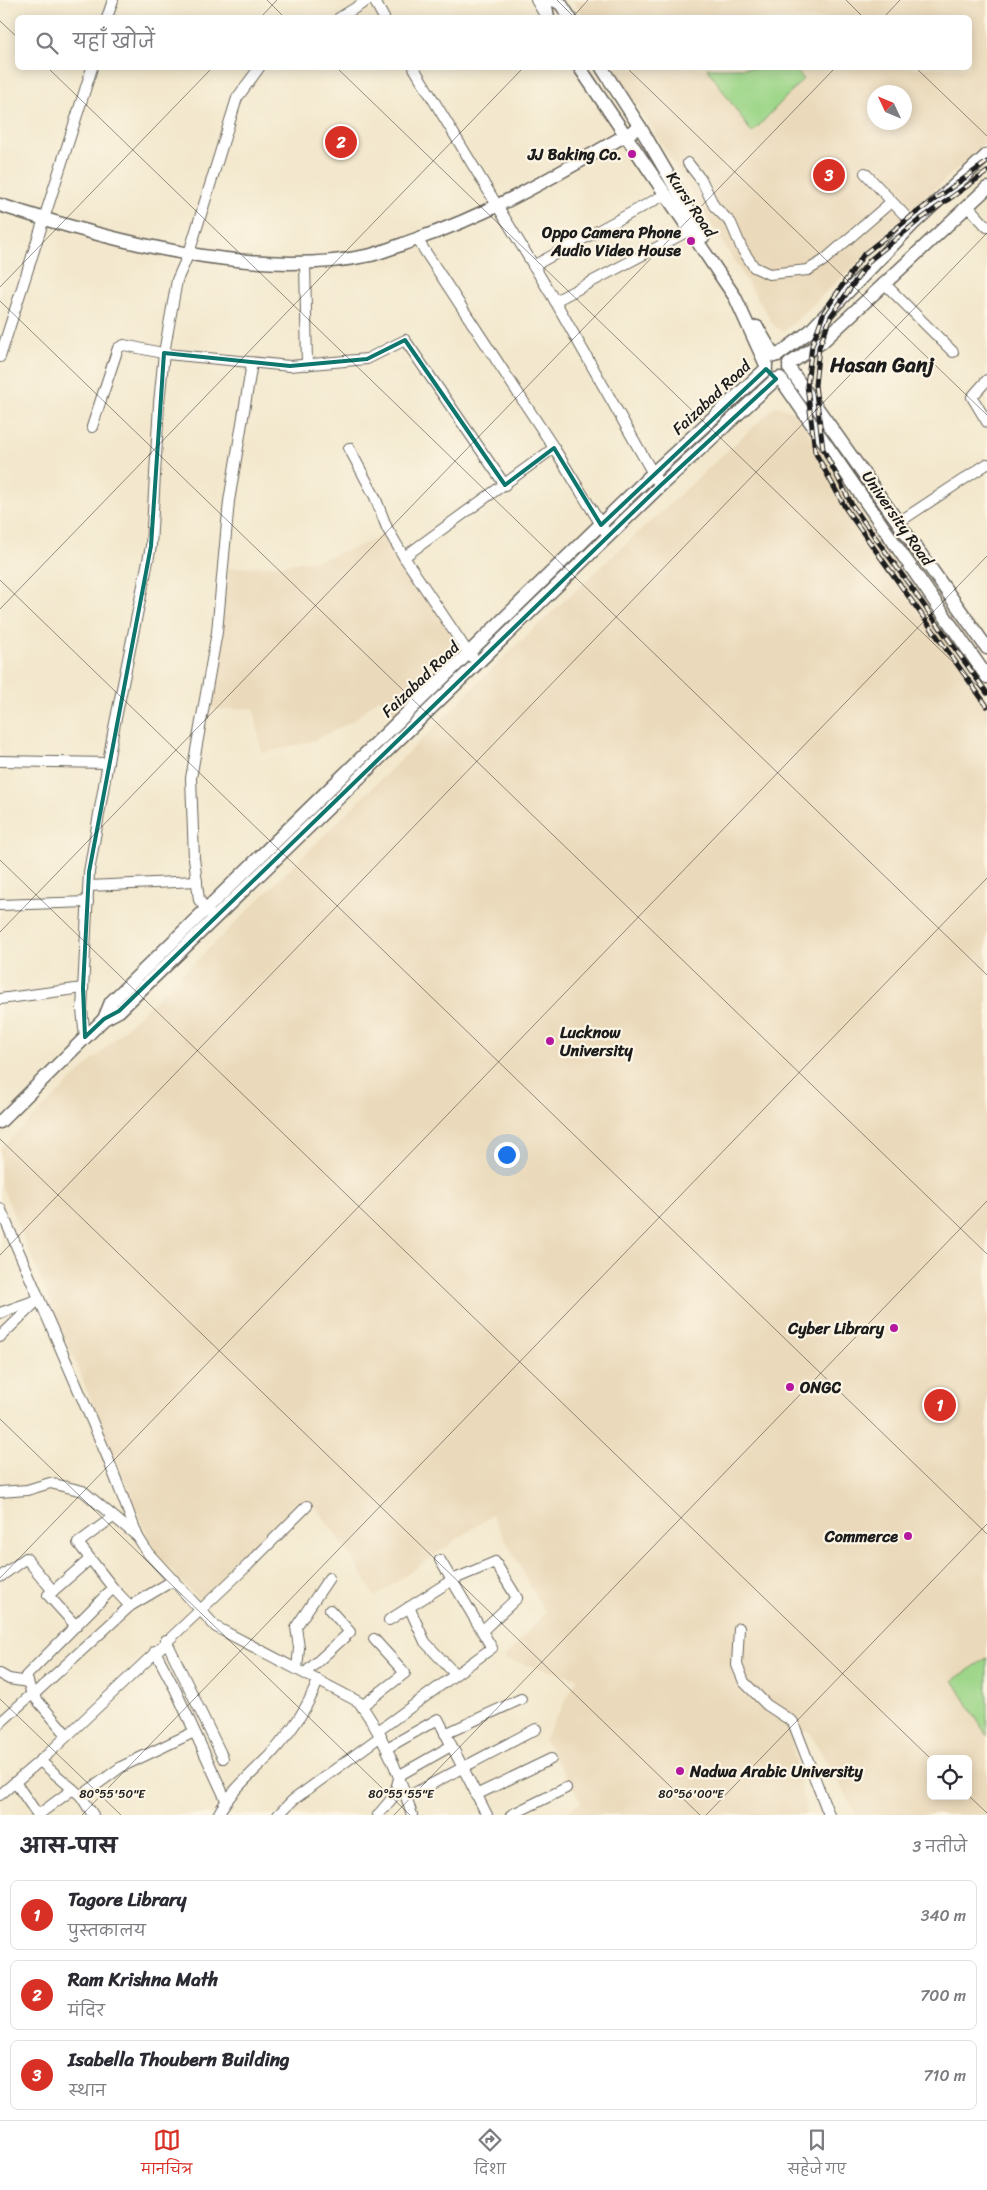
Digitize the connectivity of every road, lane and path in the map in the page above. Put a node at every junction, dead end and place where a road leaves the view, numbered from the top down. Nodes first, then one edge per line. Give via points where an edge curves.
1 (113, 0) edge
2 (368, 0) edge
3 (374, 0) edge
4 (536, 0) edge
5 (545, 0) edge
6 (558, 1) edge
7 (108, 15) edge
8 (344, 15) edge
9 (382, 15) edge
10 (545, 15) edge
11 (547, 15) edge
12 (568, 15) edge
13 (91, 70) edge
14 (258, 70) edge
15 (415, 70) edge
16 (581, 70) edge
17 (603, 70) edge
18 (640, 127) junction
19 (626, 135) junction
20 (987, 155) edge
21 (688, 162) dead end
22 (865, 173) dead end
23 (987, 188) edge
24 (666, 194) junction
25 (891, 202) junction
26 (0, 205) edge
27 (967, 206) junction
28 (497, 207) junction
29 (44, 218) junction
30 (913, 224) junction
31 (987, 227) edge
32 (690, 230) junction
33 (416, 239) junction
34 (189, 253) junction
35 (305, 262) junction
36 (533, 266) junction
37 (884, 283) junction
38 (555, 301) junction
39 (953, 352) dead end
40 (164, 353) junction
41 (0, 357) edge
42 (771, 361) junction
43 (252, 363) junction
44 (307, 365) junction
45 (789, 366) junction
46 (778, 378) junction
47 (987, 380) edge
48 (987, 422) edge
49 (92, 427) dead end
50 (349, 448) dead end
51 (554, 448) junction
52 (987, 464) edge
53 (653, 473) junction
54 (505, 485) junction
55 (660, 486) junction
56 (899, 522) junction
57 (601, 525) junction
58 (608, 536) junction
59 (404, 557) junction
60 (987, 648) edge
61 (469, 654) junction
62 (479, 663) junction
63 (985, 668) edge
64 (0, 761) edge
65 (108, 763) junction
66 (197, 881) junction
67 (89, 886) junction
68 (88, 902) junction
69 (0, 905) edge
70 (210, 914) junction
71 (83, 988) junction
72 (0, 999) edge
73 (85, 1038) junction
74 (0, 1122) edge
75 (0, 1209) edge
76 (39, 1299) junction
77 (0, 1313) edge
78 (0, 1337) edge
79 (0, 1492) edge
80 (307, 1506) dead end
81 (113, 1518) junction
82 (138, 1537) junction
83 (90, 1559) junction
84 (440, 1560) dead end
85 (0, 1577) edge
86 (329, 1578) dead end
87 (174, 1580) junction
88 (452, 1580) junction
89 (113, 1588) junction
90 (53, 1590) junction
91 (130, 1606) junction
92 (409, 1607) junction
93 (200, 1609) junction
94 (330, 1610) dead end
95 (388, 1620) dead end
96 (76, 1626) junction
97 (739, 1628) dead end
98 (482, 1631) junction
99 (374, 1639) dead end
100 (166, 1640) junction
101 (155, 1651) junction
102 (301, 1671) junction
103 (0, 1674) edge
104 (455, 1674) junction
105 (318, 1680) junction
106 (28, 1682) junction
107 (32, 1695) junction
108 (522, 1699) dead end
109 (362, 1706) junction
110 (0, 1723) edge
111 (536, 1729) dead end
112 (194, 1732) junction
113 (379, 1733) junction
114 (445, 1734) junction
115 (67, 1736) junction
116 (451, 1746) junction
117 (387, 1748) junction
118 (223, 1758) dead end
119 (551, 1759) dead end
120 (40, 1761) junction
121 (462, 1768) junction
122 (400, 1775) junction
123 (15, 1782) junction
124 (566, 1788) dead end
125 (77, 1792) junction
126 (0, 1795) edge
127 (476, 1795) junction
128 (407, 1797) junction
129 (226, 1800) junction
130 (38, 1815) edge
131 (94, 1815) edge
132 (218, 1815) edge
133 (278, 1815) edge
134 (378, 1815) edge
135 (412, 1815) edge
136 (487, 1815) edge
137 (511, 1815) edge
138 (829, 1815) edge

1 - 7 street
2 - 8 street
3 - 9 street
4 - 10 street
5 - 11 main road
6 - 12 main road
13 - 29 street
14 - 34 street via 237,98
15 - 28 street
16 - 19 main road, Kursi Road
17 - 18 main road, Kursi Road
18 - 19 main road
18 - 42 main road, Kursi Road
19 - 24 main road, Kursi Road
19 - 28 main road
20 - 30 main road, Faizabad Road
21 - 25 street via 714,206 731,223 754,267 769,274 808,270 823,261
22 - 25 street
23 - 27 main road
24 - 32 main road, Kursi Road
24 - 36 street
25 - 30 street
26 - 29 main road
27 - 31 street
27 - 37 main road
28 - 33 main road
28 - 36 street
29 - 34 main road via 112,238
29 - 41 street
30 - 42 main road, Faizabad Road via 810,331
32 - 38 street
32 - 42 main road, Kursi Road via 735,297
33 - 35 main road via 372,254
33 - 51 street
34 - 35 main road via 269,262
34 - 40 street via 177,280
35 - 44 street
36 - 38 street
37 - 39 street
37 - 45 main road via 822,342
38 - 53 street
40 - 43 street
40 - 49 street via 124,345 118,348
40 - 65 street via 158,403 151,546
42 - 45 main road via 785,358
42 - 46 main road via 770,376
42 - 53 main road, Faizabad Road
43 - 44 street
43 - 66 street via 230,501 217,632 191,778
44 - 54 street via 367,359 405,340
45 - 46 main road via 786,375
45 - 56 main road, University Road
46 - 55 main road, Faizabad Road
46 - 63 main road, University Road
47 - 48 street via 972,396
50 - 59 street
51 - 54 street
51 - 57 street
52 - 56 street
53 - 55 street
53 - 57 main road, Faizabad Road
54 - 59 street
55 - 58 main road, Faizabad Road
56 - 60 main road, University Road
57 - 58 street
57 - 61 main road, Faizabad Road
58 - 62 main road, Faizabad Road
59 - 61 street
61 - 62 street
61 - 70 main road, Faizabad Road
62 - 70 main road, Faizabad Road
64 - 65 street
65 - 67 street
66 - 67 street
66 - 70 street via 199,900
67 - 68 street
68 - 69 street
68 - 71 street
70 - 73 main road, Faizabad Road via 119,1011 104,1019
71 - 72 street
71 - 73 street
73 - 74 main road, Faizabad Road
75 - 76 street
76 - 77 street
76 - 78 street
76 - 82 street via 115,1475
79 - 81 street via 27,1490 50,1483 68,1486 83,1491
80 - 93 street
81 - 82 street
81 - 83 street via 78,1544
82 - 87 street via 148,1553
83 - 89 street
83 - 90 street
84 - 88 street
85 - 90 street via 26,1558
86 - 102 street via 296,1627
87 - 91 street
87 - 93 street
88 - 92 street
88 - 98 street
88 - 98 street via 495,1562 517,1598
89 - 91 street
89 - 96 street
90 - 96 street via 48,1595
91 - 107 street
92 - 95 street
92 - 104 street via 425,1642
93 - 100 street
93 - 102 street via 216,1627
94 - 102 street via 350,1632
96 - 106 street via 26,1676
97 - 138 street via 738,1664 744,1682 767,1705 793,1722
98 - 104 street via 492,1648
99 - 109 street via 405,1673
100 - 101 street
100 - 118 street
101 - 112 street
101 - 115 street
102 - 105 street
103 - 106 street
104 - 113 street
105 - 109 street
105 - 129 street via 308,1705 272,1752
106 - 107 street
107 - 110 street
107 - 115 street
108 - 114 street
109 - 113 street
111 - 121 street
112 - 125 street
112 - 129 street
113 - 117 street
113 - 133 street
114 - 116 street
114 - 117 street via 438,1720
115 - 120 street
116 - 121 street
116 - 122 street
117 - 122 street
119 - 127 street
120 - 123 street
120 - 125 street
121 - 127 street
121 - 128 street
122 - 128 street
122 - 134 street via 394,1796
123 - 126 street
123 - 130 street
124 - 137 street
125 - 130 street
125 - 131 street
127 - 136 street
128 - 135 street
129 - 132 street

